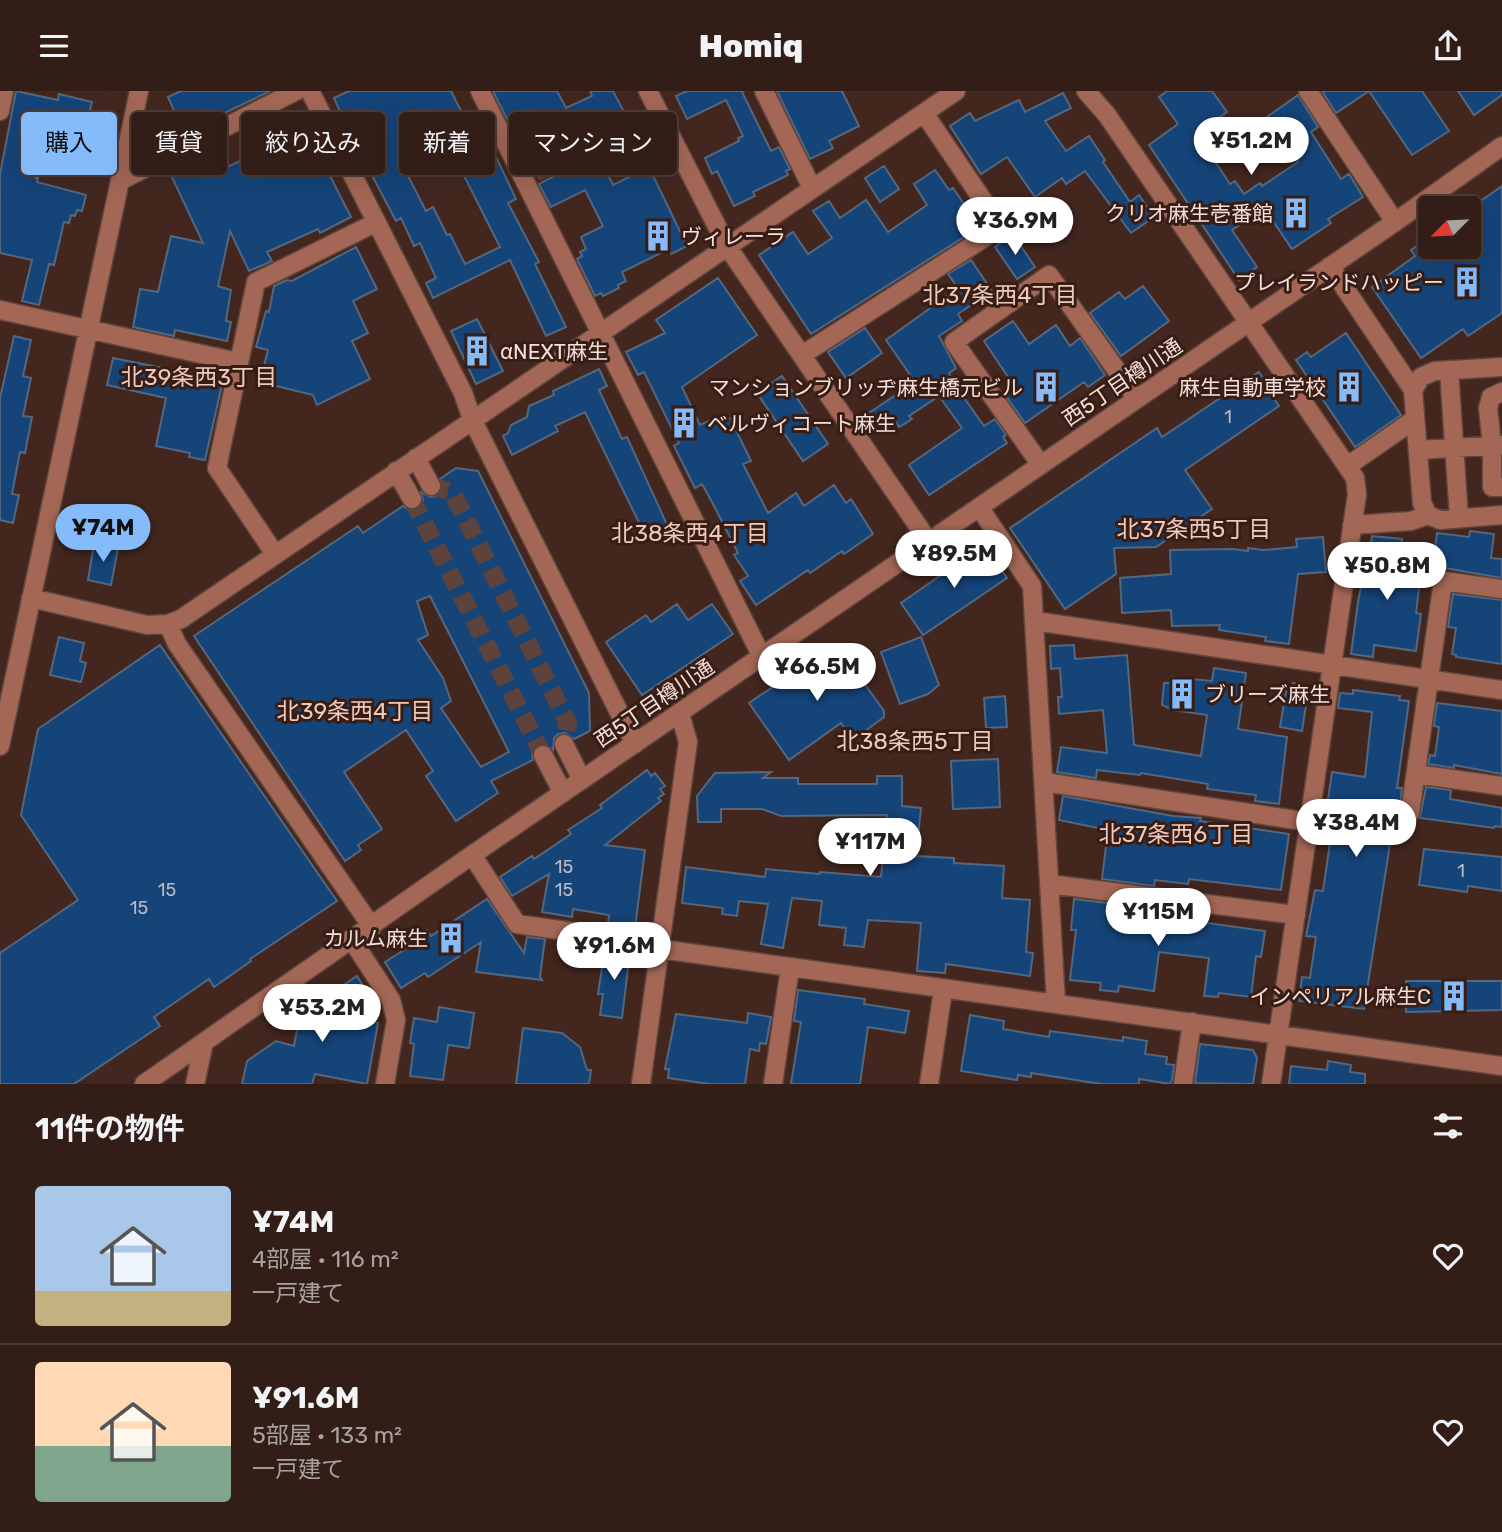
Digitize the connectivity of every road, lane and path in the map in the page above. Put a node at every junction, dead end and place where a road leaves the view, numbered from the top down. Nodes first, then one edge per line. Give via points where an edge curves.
1 (4, 91) edge
2 (139, 91) edge
3 (296, 91) edge
4 (310, 91) edge
5 (480, 91) edge
6 (648, 91) edge
7 (764, 91) edge
8 (956, 91) edge
9 (1086, 91) edge
10 (1308, 91) edge
11 (0, 111) edge
12 (924, 113) junction
13 (1502, 146) edge
14 (120, 181) junction
15 (812, 188) junction
16 (1395, 222) junction
17 (375, 223) junction
18 (727, 246) junction
19 (1330, 266) junction
20 (0, 310) edge
21 (1249, 322) junction
22 (89, 328) junction
23 (600, 333) junction
24 (802, 355) junction
25 (238, 362) junction
26 (1502, 367) edge
27 (1449, 370) junction
28 (1413, 390) junction
29 (1502, 392) edge
30 (1137, 399) junction
31 (472, 419) junction
32 (1415, 419) junction
33 (1497, 445) edge
34 (1454, 448) junction
35 (1418, 450) junction
36 (416, 458) junction
37 (1041, 465) junction
38 (1349, 465) junction
39 (396, 471) junction
40 (431, 486) tunnel mouth
41 (1502, 487) edge
42 (412, 499) tunnel mouth
43 (979, 507) junction
44 (1428, 515) junction
45 (1502, 515) edge
46 (1459, 518) junction
47 (1352, 525) junction
48 (929, 542) junction
49 (275, 554) junction
50 (1502, 589) edge
51 (31, 598) junction
52 (1035, 621) junction
53 (168, 624) junction
54 (762, 657) junction
55 (1331, 665) junction
56 (1427, 679) junction
57 (1502, 690) edge
58 (680, 714) junction
59 (564, 744) tunnel mouth
60 (635, 744) junction
61 (0, 745) edge
62 (543, 755) tunnel mouth
63 (1416, 775) junction
64 (582, 780) junction
65 (1044, 782) junction
66 (1502, 786) edge
67 (563, 793) junction
68 (1410, 813) dead end
69 (1309, 822) junction
70 (472, 856) junction
71 (1049, 884) junction
72 (1296, 915) junction
73 (372, 926) junction
74 (352, 940) junction
75 (661, 949) junction
76 (790, 968) junction
77 (943, 990) junction
78 (1056, 1003) junction
79 (1192, 1022) junction
80 (1279, 1034) junction
81 (204, 1042) junction
82 (1502, 1066) edge
83 (144, 1084) edge
84 (195, 1084) edge
85 (385, 1084) edge
86 (641, 1084) edge
87 (774, 1084) edge
88 (929, 1084) edge
89 (1183, 1084) edge
90 (1271, 1084) edge

1 - 11 street
2 - 14 street
3 - 14 street
4 - 17 street
5 - 23 street
6 - 18 street
7 - 15 street
8 - 12 street
9 - 21 street
10 - 16 street
12 - 15 street
12 - 24 street via 1001,227
13 - 16 street, 西5丁目樽川通
14 - 22 street
15 - 18 street
16 - 19 street, 西5丁目樽川通
17 - 25 street via 256,282
17 - 31 street
18 - 23 street
18 - 24 street
19 - 21 street, 西5丁目樽川通
19 - 28 street
20 - 22 street
21 - 30 street, 西5丁目樽川通
21 - 38 street
22 - 25 street
22 - 51 street
23 - 31 street
23 - 54 street
24 - 48 street
25 - 49 street via 217,468
26 - 27 street
27 - 28 street via 1421,377
27 - 34 street
28 - 32 street
29 - 33 street via 1491,397 1488,408
30 - 37 street, 西5丁目樽川通
30 - 37 street via 1049,275 954,342
31 - 36 street
31 - 60 street
32 - 35 street
32 - 38 street
33 - 34 street
33 - 41 street via 1492,487
34 - 35 street
34 - 46 street
35 - 44 street via 1422,503
36 - 39 street
36 - 40 street
37 - 43 street, 西5丁目樽川通
38 - 47 street via 1357,494
39 - 42 street
39 - 49 street
43 - 48 street, 西5丁目樽川通
43 - 52 street via 1032,586
44 - 46 street via 1440,520
44 - 47 street via 1411,521
45 - 46 street
47 - 55 street
48 - 54 street, 西5丁目樽川通
49 - 53 street
50 - 56 street via 1443,581
51 - 53 street via 147,625
51 - 61 street
52 - 55 street
52 - 65 street
53 - 73 street via 185,656
54 - 58 street, 西5丁目樽川通
55 - 56 street
55 - 69 street
56 - 57 street
56 - 63 street
58 - 60 street, 西5丁目樽川通
58 - 75 street via 688,742
59 - 64 street
60 - 64 street, 西5丁目樽川通
62 - 67 street
63 - 66 street
63 - 68 street
64 - 67 street, 西5丁目樽川通
65 - 69 street
65 - 71 street
67 - 70 street, 西5丁目樽川通
69 - 72 street
70 - 73 street, 西5丁目樽川通
70 - 75 street via 517,924 651,943
71 - 72 street
71 - 78 street
72 - 80 street
73 - 74 street, 西5丁目樽川通
74 - 81 street, 西5丁目樽川通
74 - 85 street via 391,1000 396,1020
75 - 76 street
75 - 86 street
76 - 77 street
76 - 87 street
77 - 78 street
77 - 88 street
78 - 79 street
79 - 80 street
79 - 89 street
80 - 82 street
80 - 90 street
81 - 83 street, 西5丁目樽川通
81 - 84 street

